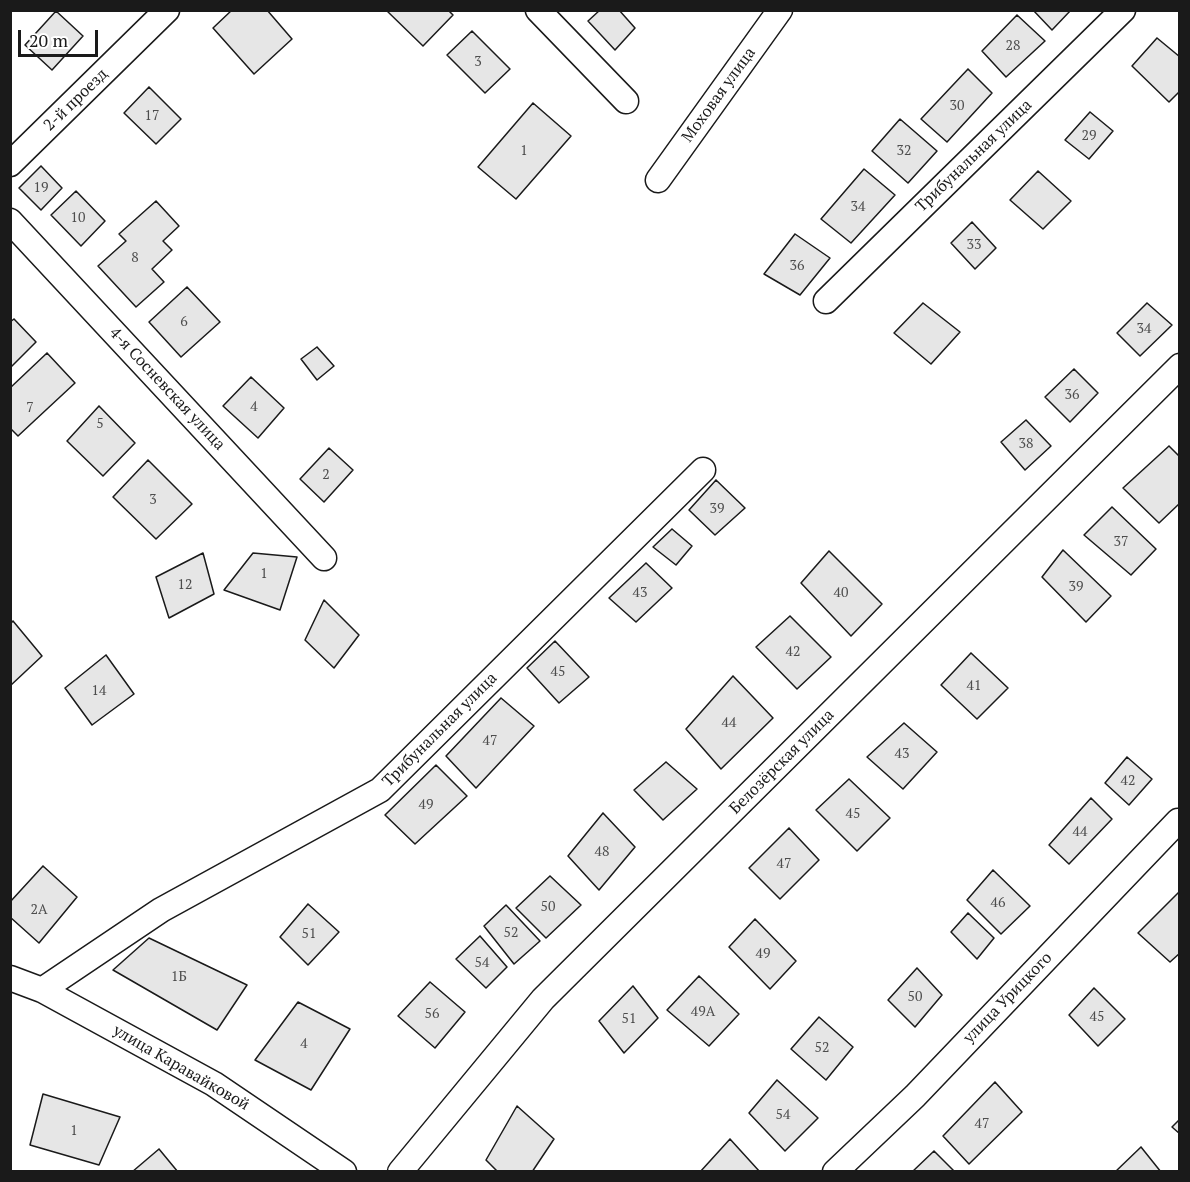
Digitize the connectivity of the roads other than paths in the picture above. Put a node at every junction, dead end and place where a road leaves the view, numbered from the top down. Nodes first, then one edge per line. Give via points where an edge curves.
1 (167, 10) edge
2 (538, 10) edge
3 (780, 10) edge
4 (1123, 10) edge
5 (626, 101) dead end
6 (10, 164) edge
7 (658, 180) dead end
8 (10, 221) edge
9 (826, 301) dead end
10 (1179, 366) edge
11 (703, 470) dead end
12 (324, 558) dead end
13 (1178, 821) dead end
14 (13, 982) edge
15 (42, 990) junction
16 (344, 1172) edge
17 (400, 1172) edge
18 (835, 1172) edge

1 - 6 street, 2-й проезд
2 - 5 street
3 - 7 street, Моховая улица
4 - 9 street, Трибунальная улица
8 - 12 street, 4-я Сосневская улица
10 - 17 street, Белозёрская улица via 543,999
11 - 15 street, Трибунальная улица via 380,790 161,910
13 - 18 street, улица Урицкого via 915,1096
14 - 15 street, улица Каравайковой
15 - 16 street, улица Каравайковой via 214,1084

